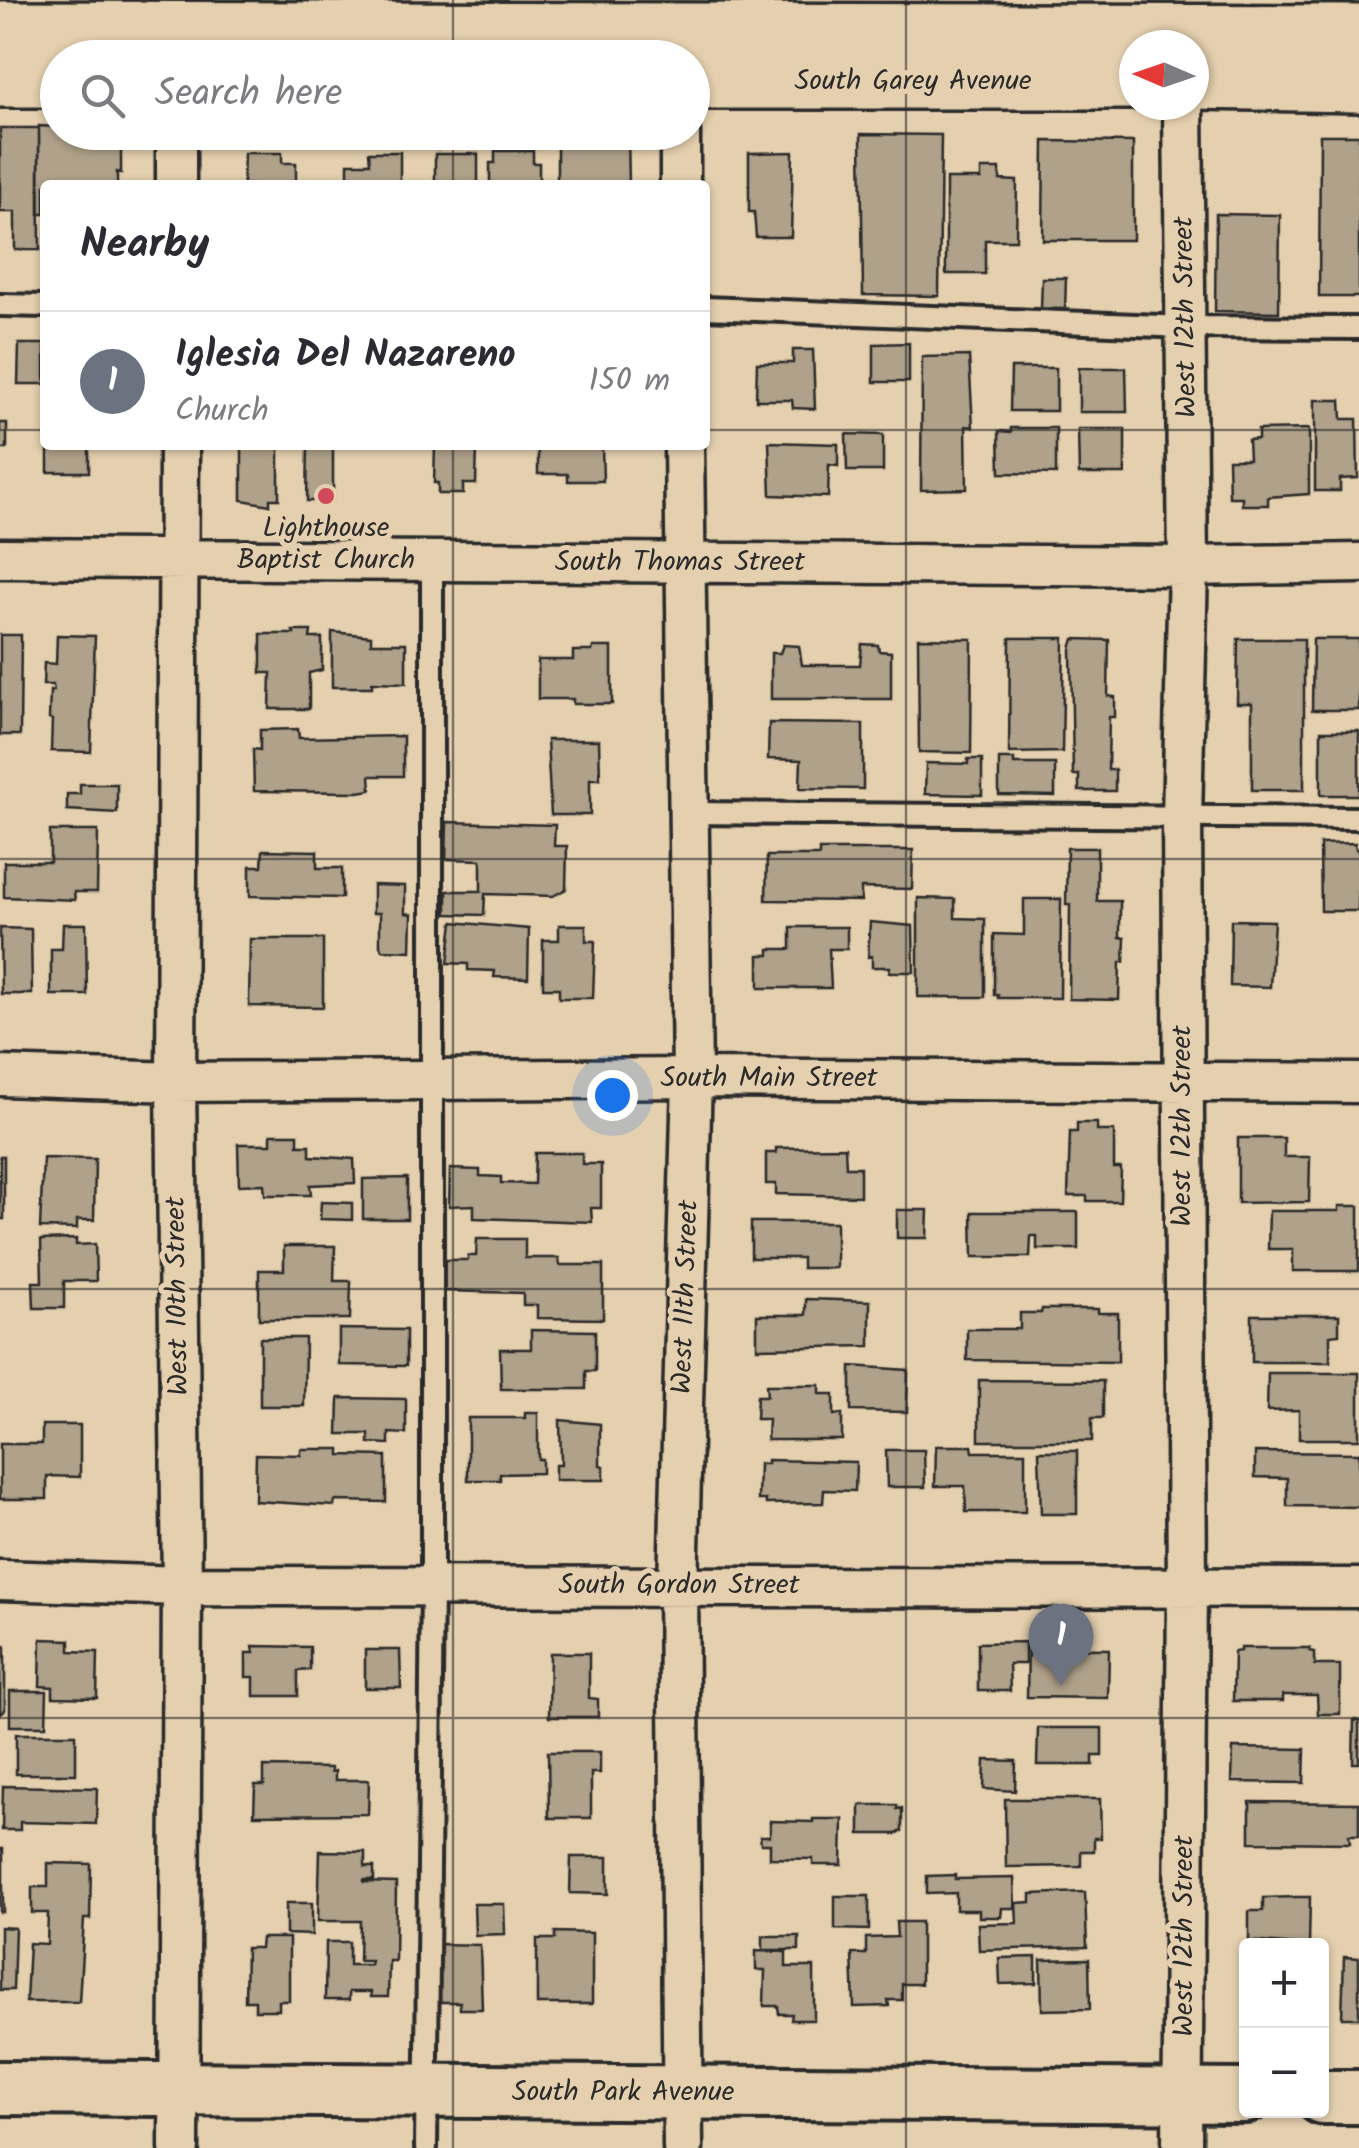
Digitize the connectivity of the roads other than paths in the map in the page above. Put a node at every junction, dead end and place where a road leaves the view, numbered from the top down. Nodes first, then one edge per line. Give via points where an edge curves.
1 (176, 15) edge
2 (0, 29) edge
3 (1359, 33) edge
4 (1209, 37) edge
5 (1119, 39) edge
6 (629, 40) edge
7 (710, 43) edge
8 (1209, 44) edge
9 (710, 45) edge
10 (40, 79) edge
11 (0, 80) edge
12 (1119, 80) edge
13 (1359, 84) edge
14 (1183, 120) edge
15 (176, 150) edge
16 (680, 150) edge
17 (176, 180) edge
18 (680, 180) edge
19 (0, 306) edge
20 (40, 306) edge
21 (710, 308) edge
22 (1186, 327) junction
23 (1359, 328) edge
24 (179, 450) edge
25 (684, 450) edge
26 (0, 558) edge
27 (180, 560) junction
28 (432, 560) junction
29 (686, 562) junction
30 (1359, 563) edge
31 (1188, 566) junction
32 (688, 812) junction
33 (1182, 818) junction
34 (1359, 818) edge
35 (0, 1076) edge
36 (692, 1078) junction
37 (430, 1080) junction
38 (1182, 1081) junction
39 (176, 1082) junction
40 (1359, 1082) edge
41 (0, 1580) edge
42 (678, 1584) junction
43 (432, 1585) junction
44 (182, 1586) junction
45 (1359, 1588) edge
46 (1187, 1589) junction
47 (0, 2088) edge
48 (180, 2089) junction
49 (426, 2091) junction
50 (682, 2093) junction
51 (1183, 2096) junction
52 (1239, 2096) edge
53 (1329, 2097) edge
54 (1359, 2097) edge
55 (179, 2148) edge
56 (426, 2148) edge
57 (683, 2148) edge
58 (1182, 2148) edge

1 - 2 main road, South Garey Avenue
1 - 6 main road, South Garey Avenue
3 - 4 main road, South Garey Avenue
5 - 7 main road, South Garey Avenue
8 - 13 main road, South Garey Avenue
9 - 12 main road, South Garey Avenue
10 - 11 main road
14 - 22 street, West 12th Street
15 - 17 street
16 - 18 street
19 - 20 lane
21 - 22 lane
22 - 23 lane
22 - 31 street, West 12th Street
24 - 27 street, West 10th Street
25 - 29 street, West 11th Street
26 - 27 street, South Thomas Street
27 - 28 street, South Thomas Street
27 - 39 street, West 10th Street
28 - 29 street, South Thomas Street
28 - 37 lane
29 - 31 street, South Thomas Street
29 - 32 street, West 11th Street
30 - 31 street, South Thomas Street
31 - 33 street, West 12th Street
32 - 33 lane
32 - 36 street, West 11th Street
33 - 34 lane
33 - 38 street, West 12th Street
35 - 39 street, South Main Street
36 - 37 street, South Main Street
36 - 38 street, South Main Street
36 - 42 street, West 11th Street
37 - 39 street, South Main Street
37 - 43 lane
38 - 40 street, South Main Street
38 - 46 street, West 12th Street
39 - 44 street, West 10th Street
41 - 44 street, South Gordon Street
42 - 43 street, South Gordon Street
42 - 46 street, South Gordon Street
42 - 50 street, West 11th Street
43 - 44 street, South Gordon Street
43 - 49 lane
44 - 48 street, West 10th Street
45 - 46 street, South Gordon Street
46 - 51 street, West 12th Street
47 - 48 street, South Park Avenue
48 - 49 street, South Park Avenue
48 - 55 street, West 10th Street
49 - 50 street, South Park Avenue
49 - 56 lane
50 - 51 street, South Park Avenue
50 - 57 street, West 11th Street
51 - 52 street, South Park Avenue
51 - 58 street, West 12th Street
53 - 54 street

